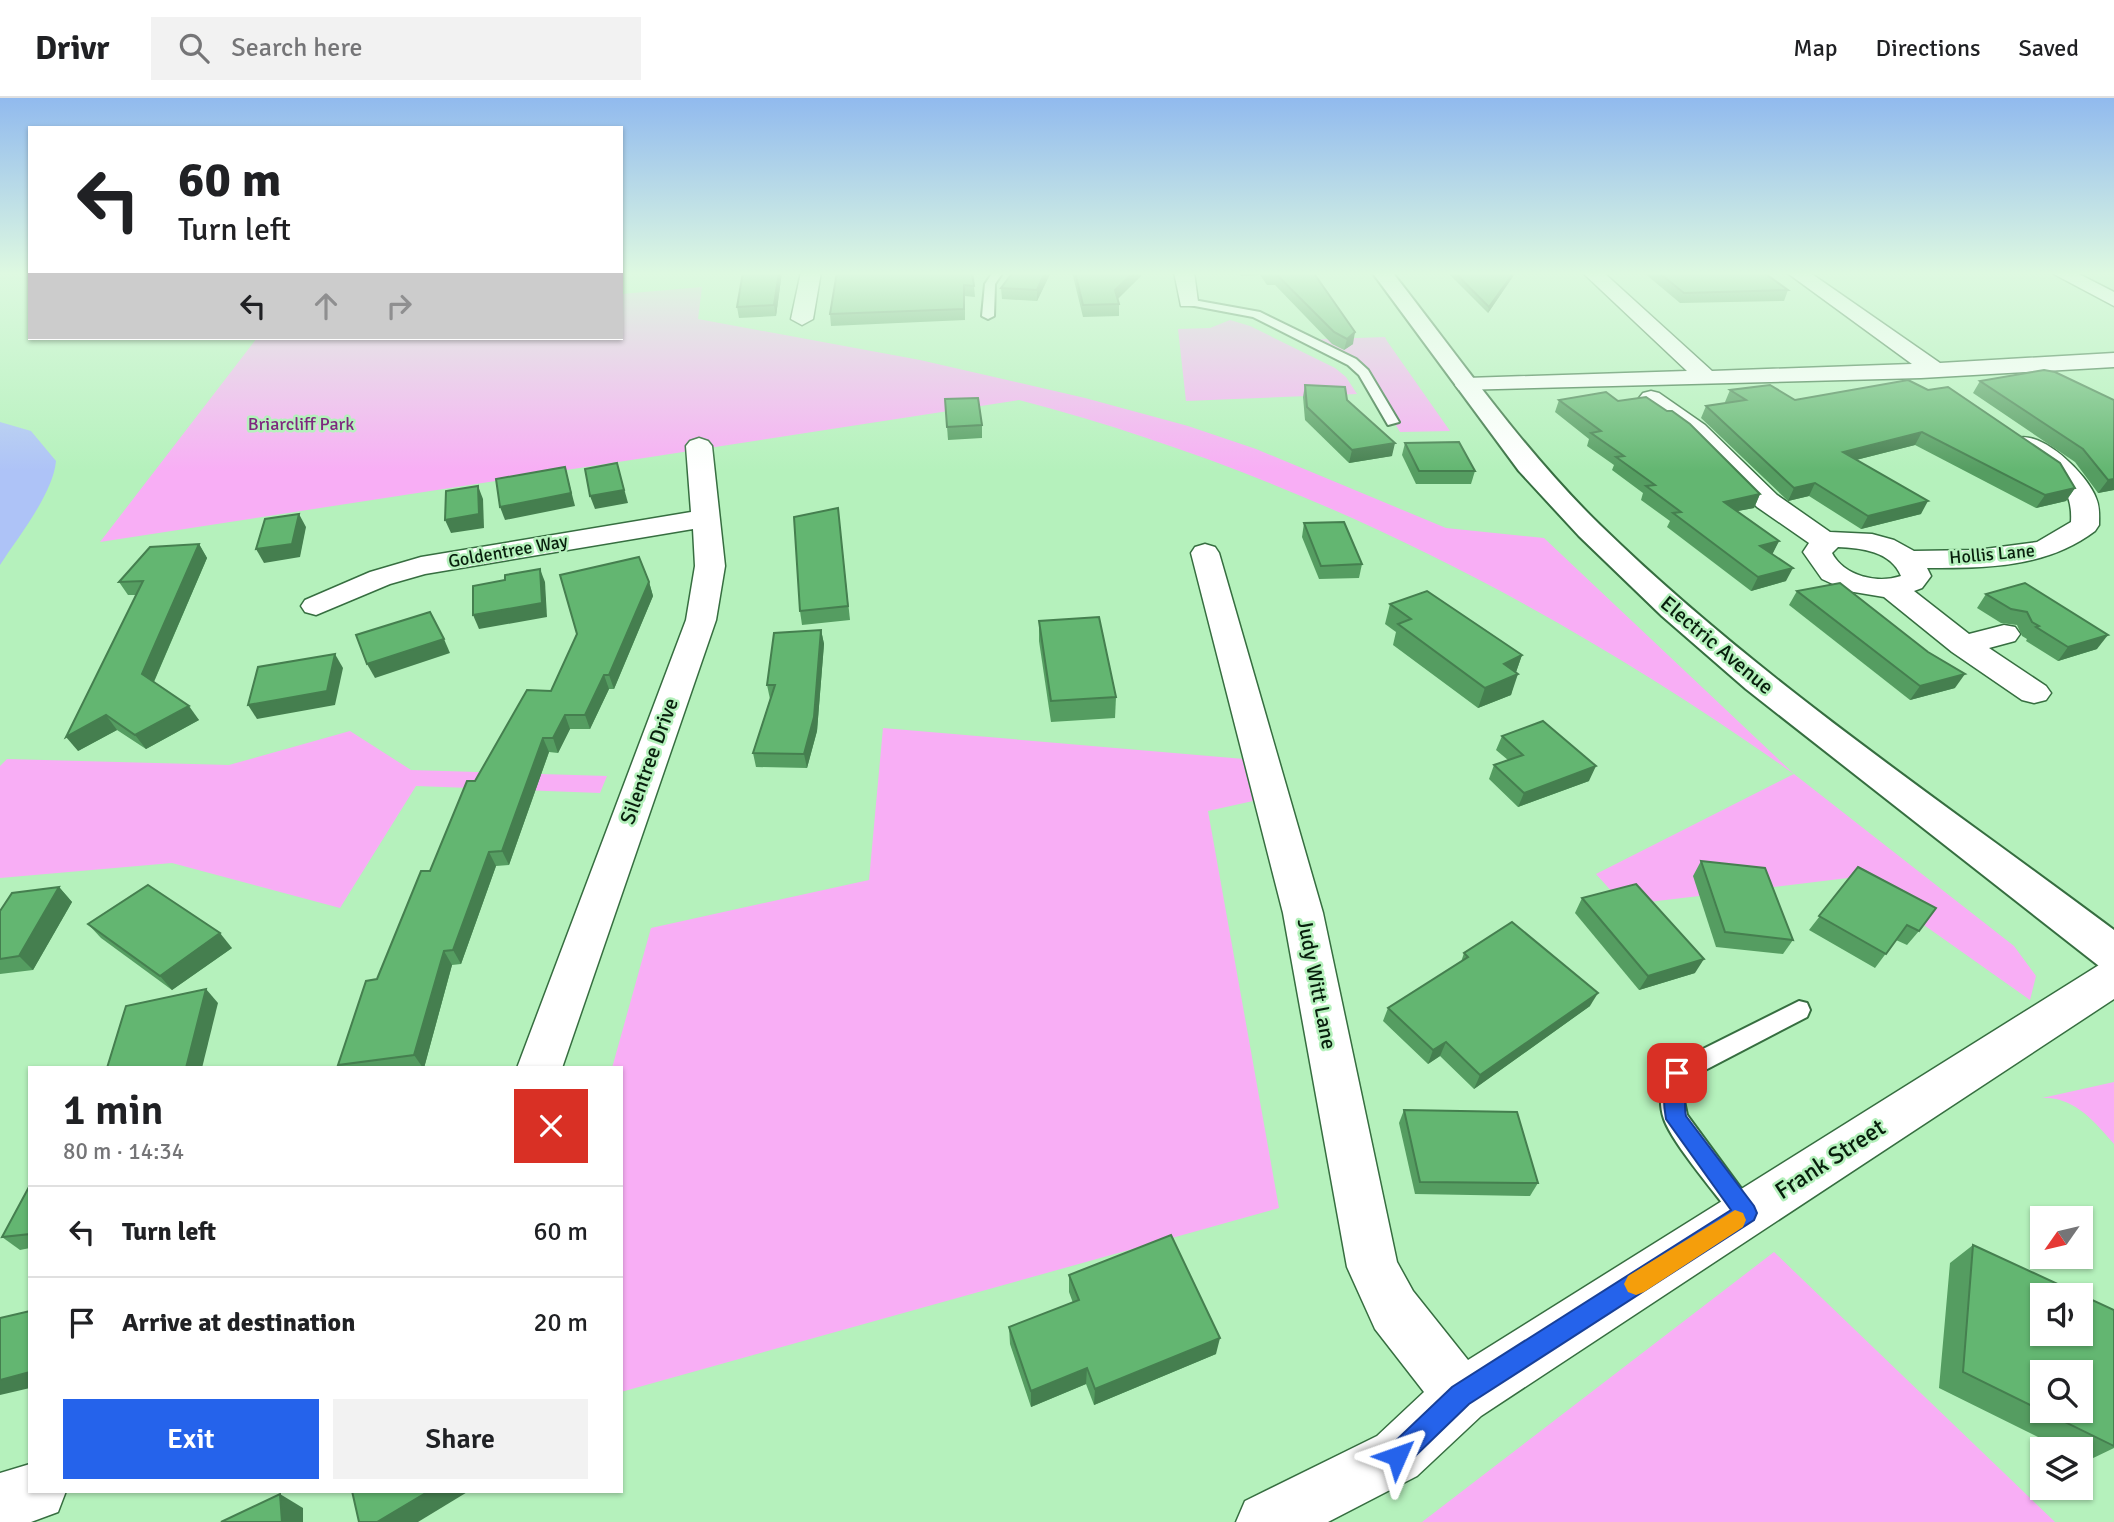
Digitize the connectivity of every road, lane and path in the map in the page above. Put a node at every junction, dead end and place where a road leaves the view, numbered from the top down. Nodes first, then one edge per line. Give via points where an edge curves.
1 (1305, 338) edge
2 (1432, 338) edge
3 (1664, 338) edge
4 (1886, 338) edge
5 (2114, 360) edge
6 (1928, 370) junction
7 (1707, 378) junction
8 (1467, 385) junction
9 (1952, 391) edge
10 (1651, 398) edge
11 (1393, 422) dead end
12 (1723, 425) edge
13 (2007, 429) edge
14 (1696, 430) junction
15 (699, 446) dead end
16 (2101, 514) edge
17 (706, 518) junction
18 (1826, 542) junction
19 (1205, 553) dead end
20 (1907, 560) junction
21 (1892, 588) junction
22 (316, 606) dead end
23 (2004, 634) dead end
24 (1963, 645) junction
25 (2034, 693) dead end
26 (2114, 954) edge
27 (2114, 977) edge
28 (1799, 1010) dead end
29 (540, 1066) edge
30 (1746, 1213) junction
31 (1461, 1396) junction
32 (30, 1493) edge
33 (0, 1502) edge
34 (1266, 1522) edge

1 - 11 lane via 1364,373
2 - 8 street, Electric Avenue
3 - 7 street
4 - 6 street
5 - 6 street
6 - 7 street
6 - 9 street
7 - 8 street
8 - 26 street, Electric Avenue via 1571,512 1673,609 1758,681
10 - 14 street
12 - 14 street
13 - 16 street, Hollis Lane via 2063,469
14 - 18 street via 1766,501
15 - 17 street, Silentree Drive
16 - 20 street, Hollis Lane via 2071,538 2040,550 2010,556
17 - 22 street, Goldentree Way via 421,566
17 - 29 street, Silentree Drive via 710,566 701,620
18 - 20 street via 1866,542
18 - 21 street via 1817,552 1835,574 1863,585
19 - 31 street, Judy Witt Lane via 1303,913 1373,1267 1394,1310
20 - 21 street via 1916,576 1903,587
21 - 24 street
23 - 24 street
24 - 25 street
27 - 30 street, Frank Street
28 - 30 lane via 1677,1073 1672,1101 1676,1119
30 - 31 street, Frank Street
31 - 34 street, Frank Street via 1397,1456
32 - 33 street

